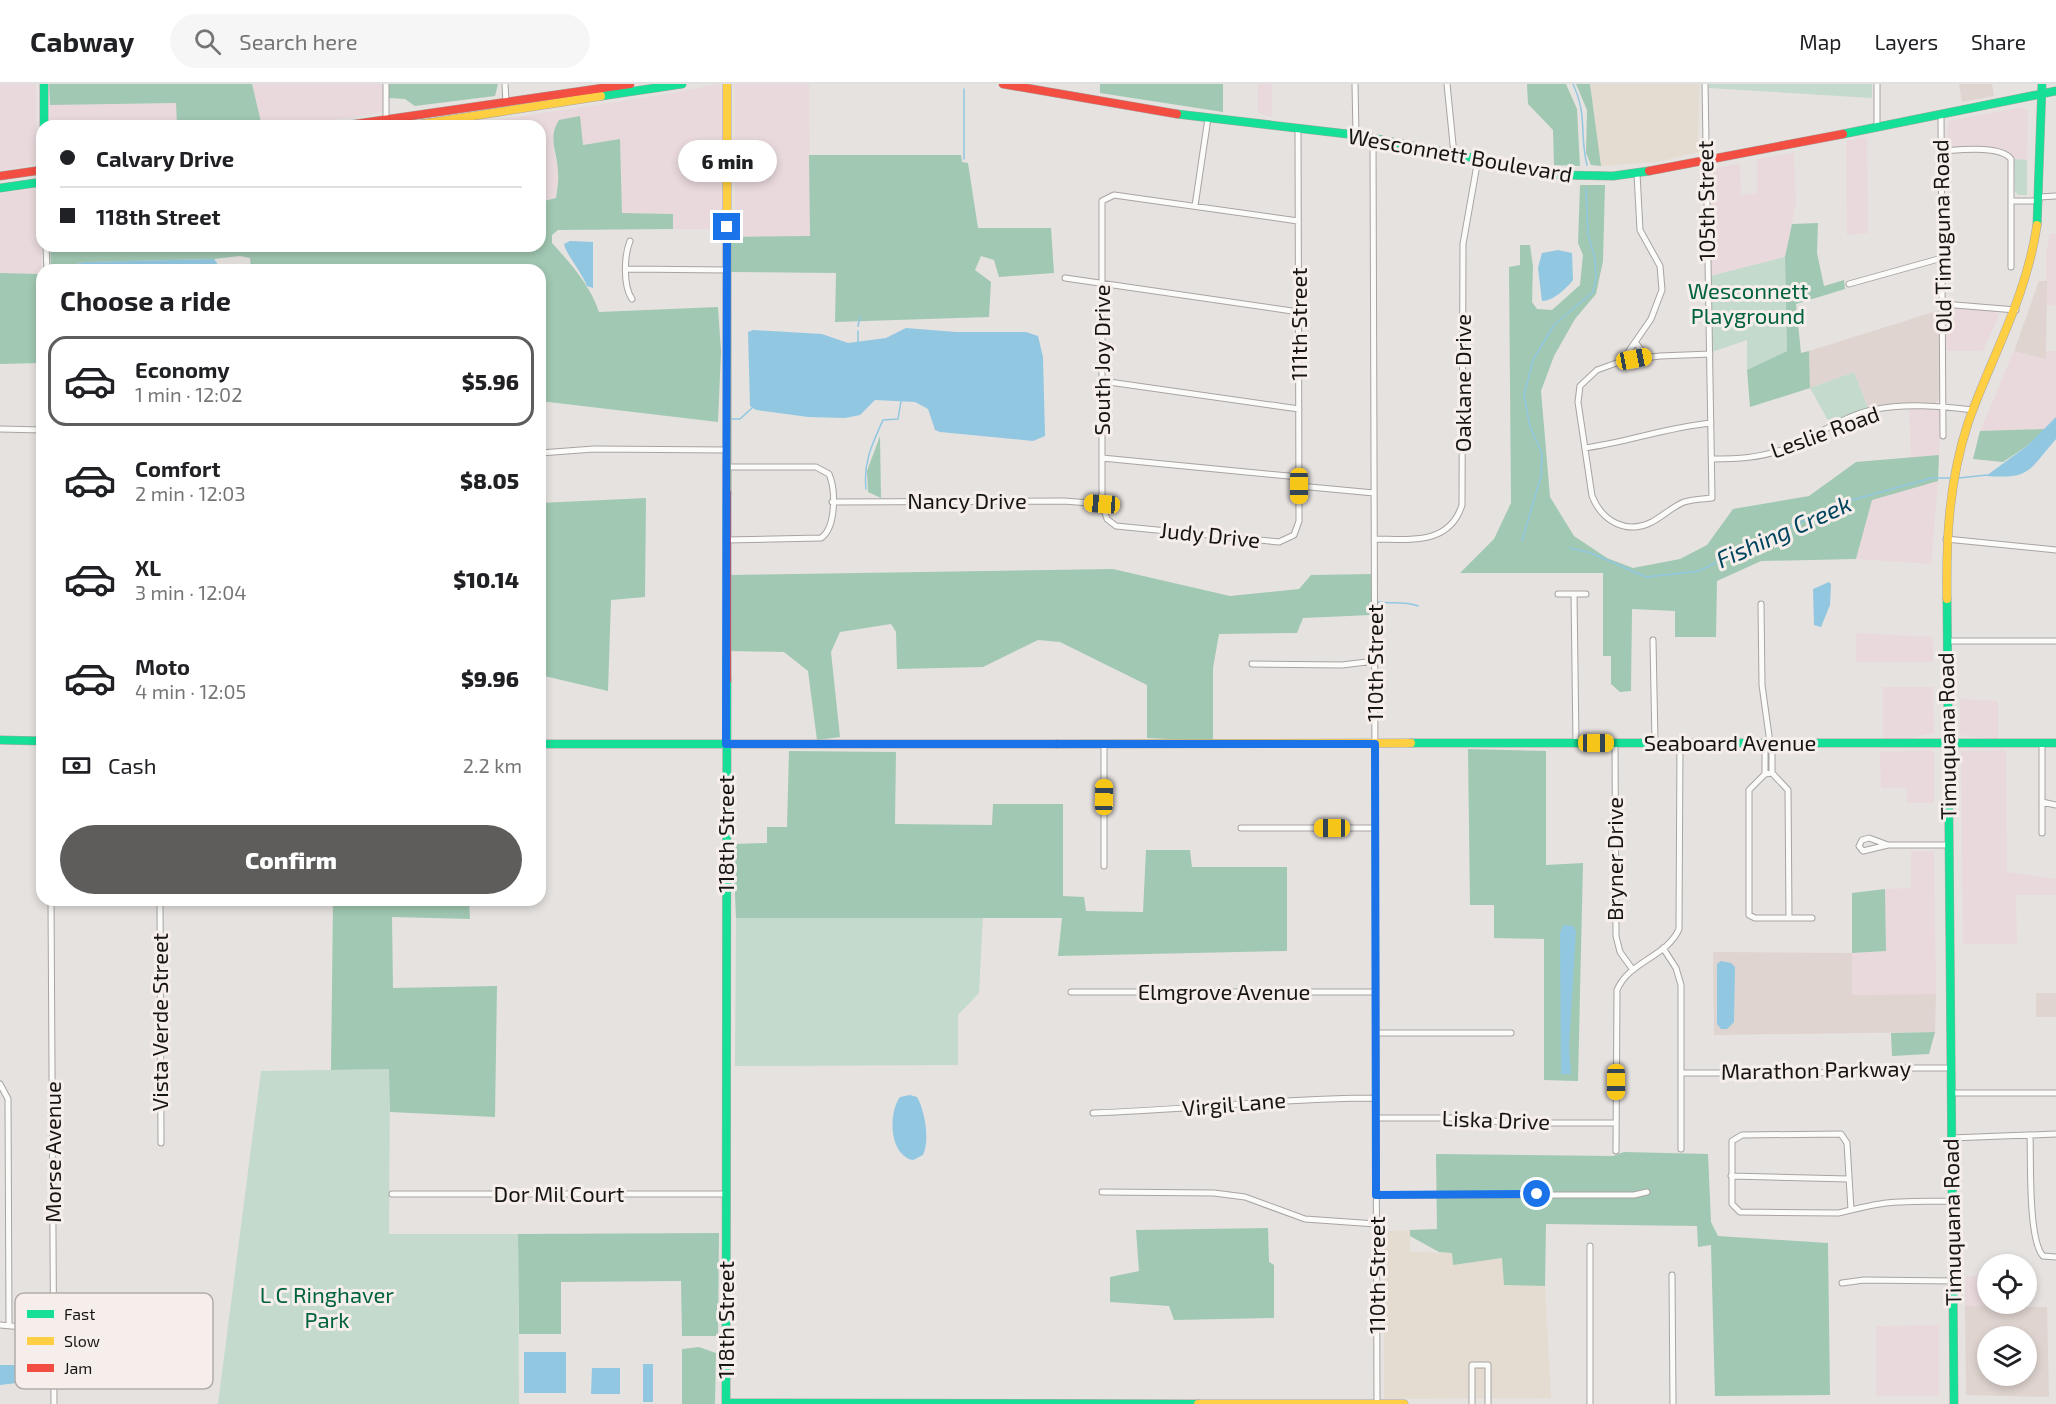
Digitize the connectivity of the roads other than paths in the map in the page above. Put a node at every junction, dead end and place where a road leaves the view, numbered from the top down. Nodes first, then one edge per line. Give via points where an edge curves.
1 (44, 84) edge
2 (386, 84) edge
3 (505, 84) edge
4 (630, 84) edge
5 (682, 84) edge
6 (727, 84) edge
7 (1003, 84) edge
8 (1355, 84) edge
9 (1447, 84) edge
10 (1705, 84) edge
11 (1877, 84) edge
12 (2042, 84) edge
13 (614, 91) junction
14 (2056, 91) edge
15 (2042, 94) junction
16 (528, 99) junction
17 (506, 102) junction
18 (503, 112) junction
19 (1941, 114) junction
20 (480, 116) junction
21 (1208, 118) junction
22 (44, 120) edge
23 (387, 120) edge
24 (404, 120) edge
25 (452, 120) edge
26 (1877, 127) junction
27 (1298, 128) junction
28 (1356, 135) junction
29 (1373, 138) junction
30 (1942, 151) junction
31 (1454, 154) junction
32 (1478, 159) junction
33 (1705, 161) junction
34 (36, 171) edge
35 (1638, 174) junction
36 (0, 176) edge
37 (36, 183) edge
38 (0, 188) edge
39 (2056, 196) edge
40 (2039, 199) junction
41 (2012, 201) junction
42 (1195, 206) junction
43 (1298, 221) junction
44 (630, 241) dead end
45 (1942, 258) junction
46 (2011, 267) dead end
47 (627, 269) junction
48 (727, 270) junction
49 (1065, 278) dead end
50 (1849, 284) dead end
51 (1101, 285) junction
52 (632, 299) dead end
53 (1943, 304) junction
54 (2016, 310) junction
55 (1299, 312) junction
56 (1636, 343) junction
57 (1710, 354) junction
58 (1646, 357) junction
59 (1622, 361) junction
60 (1102, 381) junction
61 (1944, 406) junction
62 (1299, 409) junction
63 (1973, 410) junction
64 (1711, 423) junction
65 (0, 429) edge
66 (36, 430) edge
67 (1942, 436) dead end
68 (1585, 448) junction
69 (726, 450) junction
70 (546, 453) edge
71 (1102, 458) junction
72 (1712, 459) junction
73 (726, 466) junction
74 (1299, 477) junction
75 (1299, 486) junction
76 (1374, 493) junction
77 (832, 502) junction
78 (1102, 504) junction
79 (1299, 521) joint
80 (1111, 522) joint
81 (726, 540) junction
82 (1374, 540) junction
83 (1946, 540) junction
84 (2056, 550) edge
85 (1558, 594) dead end
86 (1574, 594) junction
87 (1586, 594) dead end
88 (1761, 604) dead end
89 (1653, 640) dead end
90 (1946, 641) junction
91 (2056, 641) edge
92 (1375, 661) junction
93 (1252, 664) dead end
94 (0, 741) edge
95 (36, 741) edge
96 (1576, 743) junction
97 (1615, 743) junction
98 (1654, 743) junction
99 (1680, 743) junction
100 (1769, 743) junction
101 (1948, 743) junction
102 (2042, 743) junction
103 (2056, 743) edge
104 (546, 744) edge
105 (726, 744) junction
106 (1104, 744) junction
107 (1375, 744) junction
108 (1772, 773) junction
109 (1765, 774) junction
110 (2042, 802) junction
111 (2056, 805) edge
112 (1241, 828) dead end
113 (1375, 828) junction
114 (2042, 833) dead end
115 (1948, 844) junction
116 (1888, 845) junction
117 (1104, 866) dead end
118 (51, 906) edge
119 (160, 906) edge
120 (1788, 918) junction
121 (1812, 918) dead end
122 (1663, 948) junction
123 (1633, 970) junction
124 (1071, 992) dead end
125 (1376, 992) junction
126 (1376, 1033) junction
127 (1511, 1033) dead end
128 (1951, 1068) junction
129 (1681, 1073) junction
130 (0, 1084) edge
131 (1951, 1093) junction
132 (2056, 1093) edge
133 (1376, 1098) junction
134 (1093, 1113) dead end
135 (1376, 1118) junction
136 (1616, 1122) junction
137 (2056, 1134) edge
138 (2030, 1135) junction
139 (1952, 1138) junction
140 (161, 1143) dead end
141 (1681, 1149) dead end
142 (1616, 1150) dead end
143 (1731, 1176) junction
144 (1848, 1179) junction
145 (1102, 1192) dead end
146 (1647, 1192) dead end
147 (392, 1194) dead end
148 (726, 1194) junction
149 (1376, 1195) junction
150 (1952, 1200) junction
151 (1851, 1210) junction
152 (1376, 1224) junction
153 (1590, 1246) dead end
154 (2056, 1257) edge
155 (1672, 1275) dead end
156 (1953, 1281) junction
157 (1842, 1283) dead end
158 (52, 1293) edge
159 (0, 1325) edge
160 (9, 1325) junction
161 (15, 1325) edge
162 (54, 1389) edge
163 (54, 1404) edge
164 (726, 1404) edge
165 (1019, 1404) edge
166 (1188, 1404) edge
167 (1377, 1404) edge
168 (1404, 1404) edge
169 (1472, 1404) edge
170 (1488, 1404) edge
171 (1590, 1404) edge
172 (1672, 1404) edge
173 (1954, 1404) edge

1 - 22 street
2 - 23 street
3 - 17 street
4 - 13 street
5 - 13 street
6 - 48 street, 118th Street
7 - 21 street, Wesconnett Boulevard
8 - 28 street
9 - 31 street
10 - 33 street, 105th Street
11 - 26 street
12 - 15 street, Timuquana Road
13 - 16 street
13 - 18 street
14 - 15 street, Wesconnett Boulevard
15 - 19 street, Wesconnett Boulevard
15 - 40 street, Timuquana Road
16 - 17 street
16 - 18 street
17 - 20 street
17 - 24 street
18 - 20 street
19 - 26 street, Wesconnett Boulevard
19 - 30 street, Old Timuguna Road
20 - 25 street
21 - 27 street, Wesconnett Boulevard
21 - 42 street
26 - 33 street, Wesconnett Boulevard
27 - 28 street, Wesconnett Boulevard
27 - 43 street, 111th Street
28 - 29 street, Wesconnett Boulevard
29 - 31 street, Wesconnett Boulevard
29 - 76 street, 110th Street
30 - 41 street via 1987,150 2008,155 2012,163
30 - 45 street, Old Timuguna Road
31 - 32 street, Wesconnett Boulevard
32 - 35 street, Wesconnett Boulevard via 1561,175
32 - 82 street, Oaklane Drive via 1463,244 1462,505 1456,520 1438,535
33 - 35 street, Wesconnett Boulevard
33 - 57 street, 105th Street
34 - 36 street
35 - 56 street via 1640,230 1660,266 1663,282 1656,310
37 - 38 street
39 - 40 street
40 - 41 street
40 - 54 street, Timuquana Road via 2034,250
41 - 46 street
42 - 43 street
42 - 51 street, South Joy Drive via 1106,197 1101,206
43 - 55 street, 111th Street
44 - 47 street
45 - 50 street
45 - 53 street, Old Timuguna Road
47 - 48 street
47 - 52 street via 627,292
48 - 69 street, 118th Street
49 - 51 street
51 - 55 street
51 - 60 street, South Joy Drive
53 - 54 street
53 - 61 street, Old Timuguna Road
54 - 63 street, Timuquana Road
55 - 62 street, 111th Street
56 - 58 street
56 - 59 street
57 - 58 street
57 - 64 street, 105th Street
58 - 59 street
59 - 68 street via 1598,370 1580,386 1578,402
60 - 62 street
60 - 71 street, South Joy Drive
61 - 63 street, Leslie Road
61 - 67 street, Old Timuguna Road
61 - 72 street, Leslie Road via 1873,410 1777,451
62 - 74 street, 111th Street
63 - 83 street, Timuquana Road via 1952,483
64 - 68 street
64 - 72 street, 105th Street
65 - 66 street
68 - 72 street, 105th Street via 1596,506 1616,524 1645,525 1683,502 1712,498
69 - 70 street
69 - 73 street, 118th Street
71 - 74 street
71 - 78 street, South Joy Drive
73 - 77 street via 816,466 829,474
73 - 81 street, 118th Street
74 - 75 street, 111th Street
75 - 76 street
75 - 79 street, 111th Street
76 - 82 street, 110th Street
77 - 78 street, Nancy Drive
77 - 81 street via 832,525 827,534 816,540
78 - 80 street, South Joy Drive
79 - 80 street, Judy Drive via 1294,535 1279,542 1122,527
81 - 105 street, 118th Street
82 - 92 street, 110th Street
83 - 84 street
83 - 90 street, Timuquana Road
85 - 86 street
86 - 87 street
86 - 96 street
88 - 100 street via 1762,685
89 - 98 street
90 - 91 street
90 - 101 street, Timuquana Road
92 - 93 street via 1342,665
92 - 107 street, 110th Street
94 - 95 street
96 - 97 street, Seaboard Avenue
96 - 107 street, Seaboard Avenue
97 - 98 street, Seaboard Avenue
97 - 123 street, Bryner Drive via 1616,936 1620,952
98 - 99 street, Seaboard Avenue
99 - 100 street, Seaboard Avenue
99 - 122 street via 1680,922 1677,936
100 - 101 street, Seaboard Avenue
100 - 108 street
100 - 109 street
101 - 102 street, Seaboard Avenue
101 - 115 street, Timuquana Road
102 - 103 street, Seaboard Avenue
102 - 110 street
104 - 105 street, Seaboard Avenue
105 - 106 street, Seaboard Avenue
105 - 148 street, 118th Street
106 - 107 street, Seaboard Avenue
106 - 117 street
107 - 113 street, 110th Street
108 - 109 street
108 - 120 street via 1788,790
109 - 120 street via 1749,790 1749,915
110 - 111 street
110 - 114 street
112 - 113 street
113 - 125 street, 110th Street
115 - 116 street
115 - 128 street, Timuquana Road
116 - 116 street via 1869,838 1859,846 1863,851
118 - 158 street, Morse Avenue
119 - 140 street, Vista Verde Street
120 - 121 street
122 - 123 street
122 - 129 street via 1681,985
123 - 136 street via 1620,982 1616,999
124 - 125 street, Elmgrove Avenue
125 - 126 street, 110th Street
126 - 127 street
126 - 133 street, 110th Street
128 - 129 street, Marathon Parkway
128 - 131 street, Timuquana Road
129 - 141 street
130 - 160 street via 8,1099
131 - 132 street
131 - 139 street, Timuquana Road
133 - 134 street, Virgil Lane via 1297,1099
133 - 135 street, 110th Street
135 - 136 street, Liska Drive
135 - 149 street, 110th Street
136 - 142 street
137 - 138 street
138 - 139 street
138 - 154 street via 2032,1209 2038,1248 2043,1256
139 - 150 street, Timuquana Road
143 - 144 street
143 - 144 street via 1731,1146 1739,1136 1841,1134 1847,1143
143 - 151 street via 1732,1204 1740,1212
144 - 151 street
145 - 152 street via 1245,1197 1305,1219
146 - 149 street
147 - 148 street, Dor Mil Court
148 - 164 street, 118th Street
149 - 152 street, 110th Street
150 - 151 street via 1880,1204
150 - 156 street, Timuquana Road
152 - 167 street, 110th Street
153 - 171 street
155 - 172 street
156 - 157 street
156 - 173 street, Timuquana Road
159 - 160 street
160 - 161 street
162 - 163 street, Morse Avenue
164 - 165 street
165 - 166 street
166 - 167 street
167 - 168 street
169 - 170 street via 1472,1365 1488,1365

